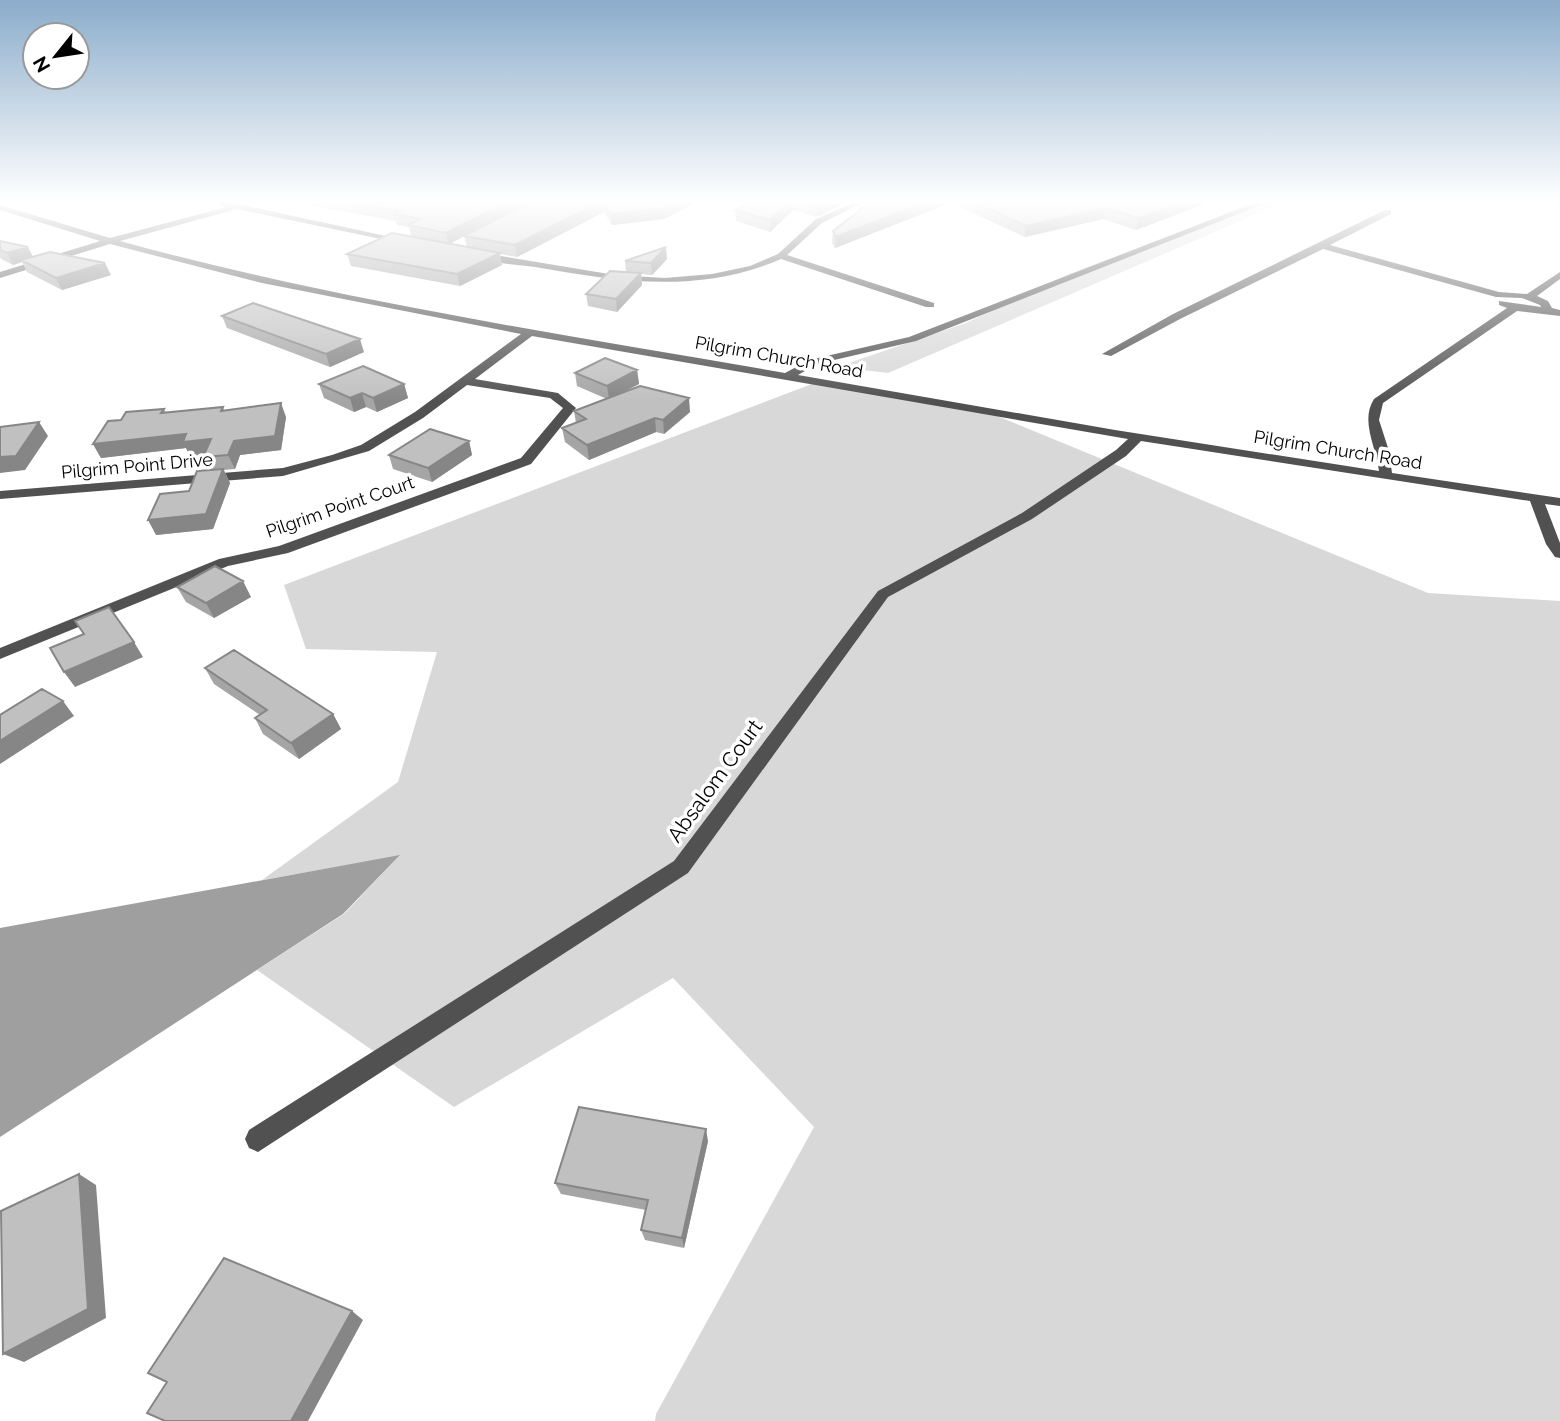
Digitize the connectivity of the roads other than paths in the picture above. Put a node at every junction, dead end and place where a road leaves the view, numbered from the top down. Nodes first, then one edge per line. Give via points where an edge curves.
1 (18, 269) edge
2 (227, 269) edge
3 (563, 269) edge
4 (747, 269) edge
5 (821, 269) edge
6 (1091, 269) edge
7 (1278, 269) edge
8 (1406, 269) edge
9 (0, 275) edge
10 (1560, 275) edge
11 (1499, 295) junction
12 (1529, 297) junction
13 (930, 305) dead end
14 (1514, 308) junction
15 (1547, 309) junction
16 (1560, 313) edge
17 (530, 333) junction
18 (1107, 354) dead end
19 (787, 376) junction
20 (466, 381) junction
21 (1138, 437) junction
22 (1386, 475) junction
23 (0, 495) edge
24 (1536, 499) junction
25 (1560, 502) edge
26 (1560, 554) edge
27 (0, 654) edge
28 (258, 1139) dead end

1 - 9 street
2 - 17 street, Pilgrim Church Road
3 - 4 street via 665,281
5 - 13 street
6 - 19 street via 912,339 813,362
7 - 18 street
8 - 11 street
10 - 12 street
11 - 12 street
11 - 14 street via 1499,300
12 - 15 street
14 - 15 street
14 - 22 street via 1378,401 1372,420
15 - 16 street
17 - 19 street, Pilgrim Church Road
17 - 20 street, Pilgrim Point Drive
19 - 21 street, Pilgrim Church Road
20 - 23 street, Pilgrim Point Drive via 365,448 283,472
20 - 27 street, Pilgrim Point Court via 554,396 570,408 526,460 283,550 224,562
21 - 22 street, Pilgrim Church Road
21 - 28 street, Absalom Court via 1027,516 883,594 681,867
22 - 24 street, Pilgrim Church Road
24 - 25 street, Pilgrim Church Road
24 - 26 street

